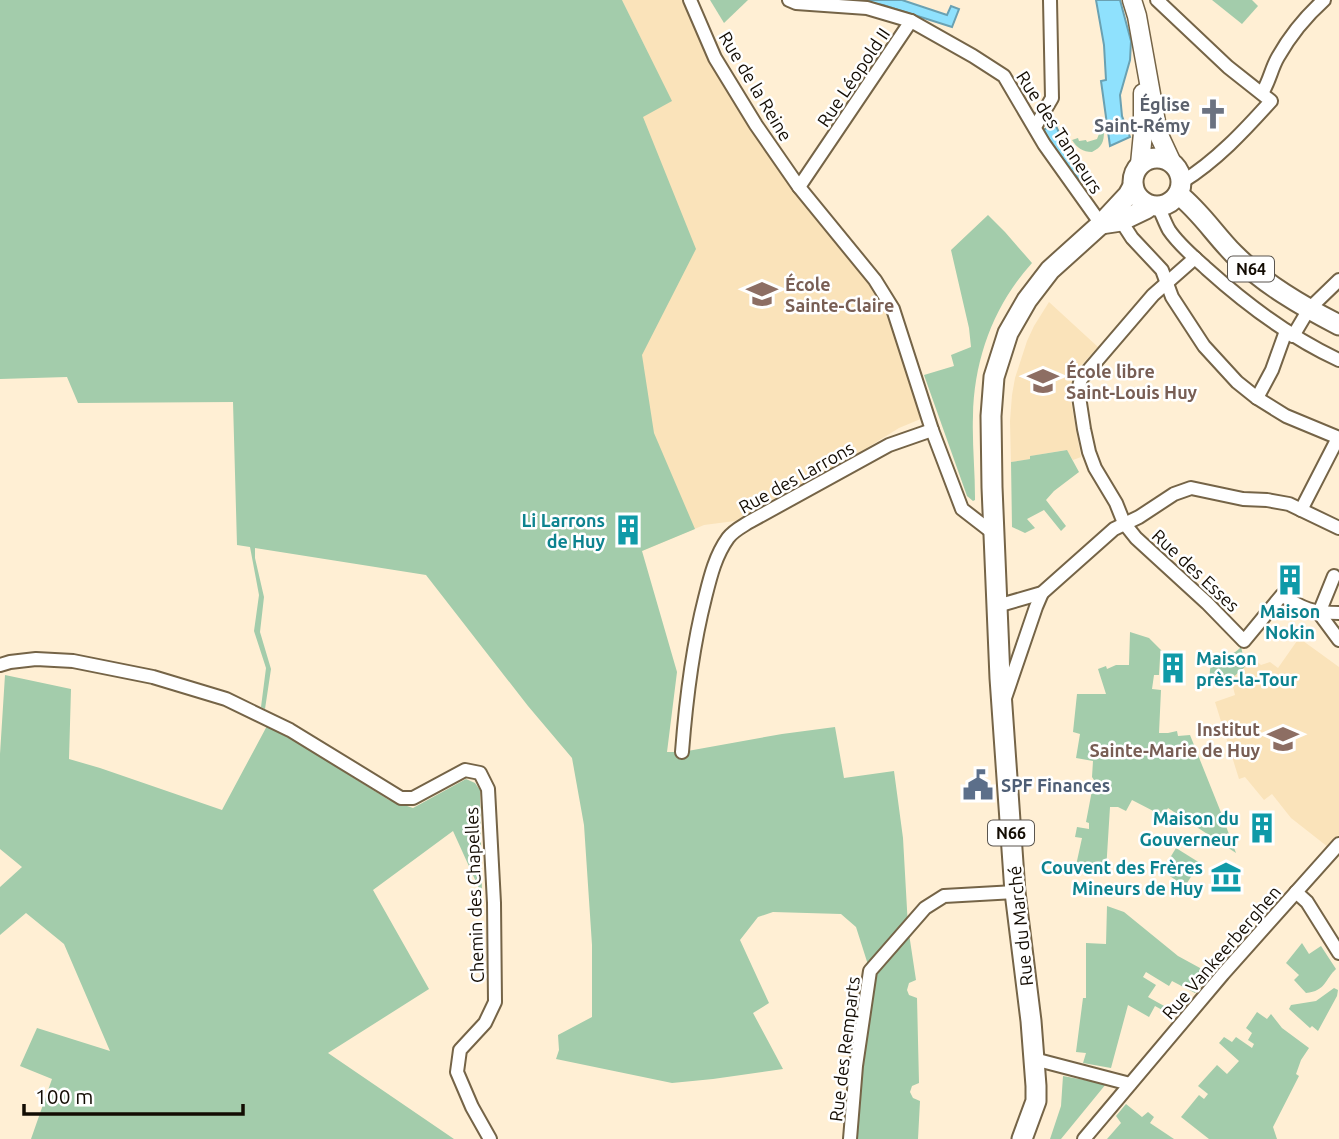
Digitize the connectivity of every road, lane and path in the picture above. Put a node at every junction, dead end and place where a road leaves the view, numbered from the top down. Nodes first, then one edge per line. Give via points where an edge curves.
1 (690, 0) edge
2 (789, 0) edge
3 (1050, 0) edge
4 (1132, 0) edge
5 (1157, 0) edge
6 (1324, 0) edge
7 (911, 21) junction
8 (1143, 51) junction
9 (1262, 93) junction
10 (1035, 127) junction
11 (1171, 161) junction
12 (1140, 164) junction
13 (799, 187) junction
14 (1133, 187) junction
15 (1180, 188) junction
16 (1153, 206) junction
17 (1121, 221) junction
18 (1101, 224) junction
19 (1195, 258) junction
20 (1339, 280) edge
21 (1167, 283) junction
22 (1310, 309) junction
23 (1339, 325) edge
24 (1290, 333) junction
25 (1339, 360) edge
26 (1257, 398) junction
27 (932, 430) junction
28 (1338, 438) edge
29 (1301, 510) junction
30 (1124, 523) junction
31 (1339, 528) edge
32 (993, 533) junction
33 (1334, 576) dead end
34 (1042, 593) junction
35 (997, 606) junction
36 (1319, 613) junction
37 (1339, 613) edge
38 (1339, 640) edge
39 (0, 665) edge
40 (1002, 708) junction
41 (681, 752) dead end
42 (1339, 844) edge
43 (1014, 892) junction
44 (1296, 892) junction
45 (1339, 953) edge
46 (1034, 1059) junction
47 (1129, 1084) junction
48 (490, 1139) edge
49 (850, 1139) edge
50 (1022, 1139) edge
51 (1084, 1139) edge

1 - 13 street, Rue de la Reine via 715,58
2 - 7 street, Rue des Tanneurs via 867,8
3 - 10 street via 1052,98
4 - 8 main road
5 - 9 street
6 - 9 street via 1304,18 1277,59
7 - 10 street, Rue des Tanneurs via 1004,76
7 - 13 street, Rue Léopold II
8 - 11 main road via 1158,132
8 - 12 main road
9 - 15 street via 1271,101
10 - 18 street, Rue des Tanneurs
11 - 12 main road via 1159,157
11 - 15 main road via 1177,167
12 - 14 main road
13 - 27 street, Rue de la Reine via 893,309
14 - 16 main road via 1140,199
14 - 18 main road, N66
15 - 16 main road via 1174,200
15 - 22 main road, N64 via 1244,264
16 - 17 main road
16 - 19 street
17 - 18 main road
17 - 21 street via 1162,270
18 - 32 main road, N66 via 1050,270 1008,333 993,377
19 - 21 street, Rue des Esses
19 - 24 street
20 - 22 street
21 - 26 street via 1204,346
21 - 30 street, Rue des Esses via 1086,371 1078,390 1089,452
22 - 23 main road, N64
22 - 24 street
24 - 25 street
24 - 26 street
26 - 28 street
27 - 32 street, Rue de la Reine via 962,509
27 - 41 street, Rue des Larrons via 889,445 729,536 709,579 695,636
28 - 29 street
29 - 30 street via 1289,504 1191,488
29 - 31 street
30 - 34 street
30 - 36 street, Rue des Esses via 1244,641 1282,595
32 - 35 main road, N66
33 - 36 street
34 - 35 street
34 - 40 street, Rue du Marché
35 - 40 main road, Rue du Marché / N66
36 - 37 street
36 - 38 street
39 - 48 street, Chemin des Chapelles via 36,659 72,661 153,677 226,699 290,730 401,799 412,799 465,770 480,773 488,789 495,1002 485,1023 460,1050 457,1072
40 - 43 main road, Rue du Marché / N66
42 - 44 street, Rue Vankeerberghen
43 - 46 main road, Rue du Marché / N66
43 - 49 street, Rue des Remparts via 944,897 925,908 870,971
44 - 45 street
44 - 47 street, Rue Vankeerberghen
46 - 47 street
46 - 50 main road, N66 via 1036,1101
47 - 51 street, Rue Vankeerberghen

